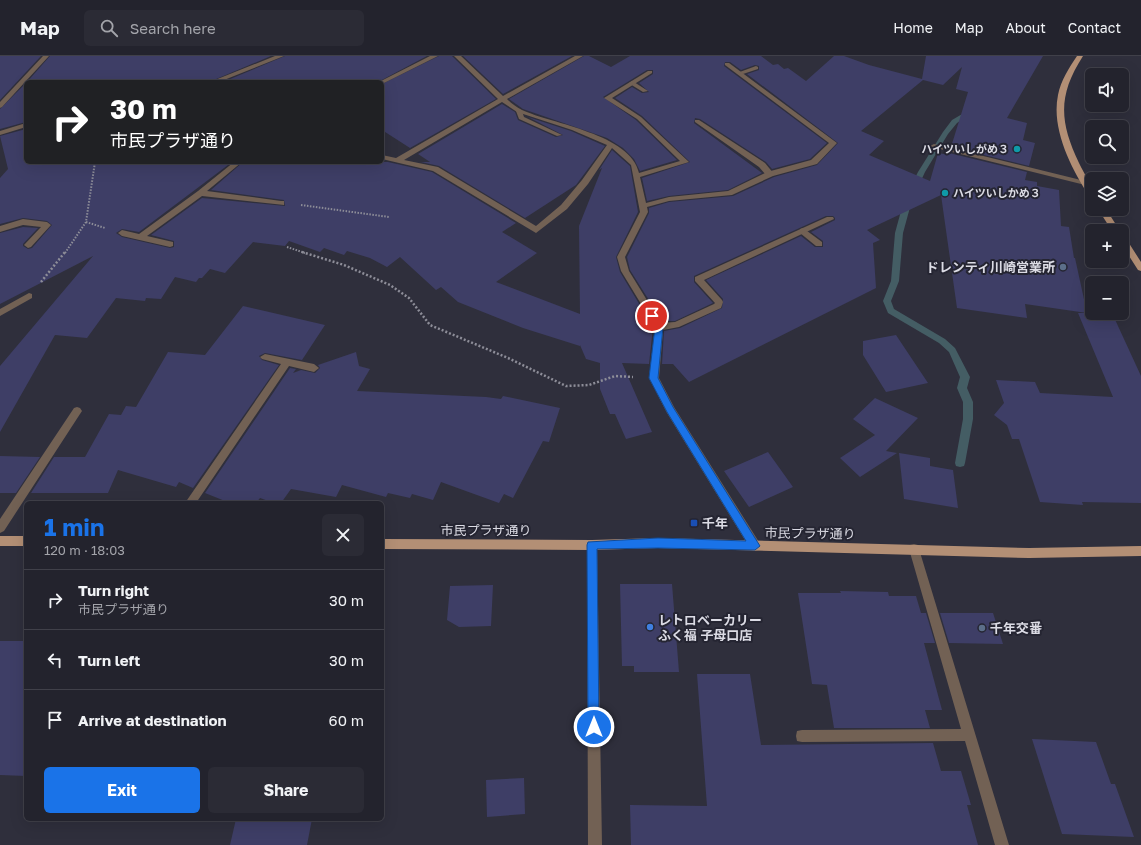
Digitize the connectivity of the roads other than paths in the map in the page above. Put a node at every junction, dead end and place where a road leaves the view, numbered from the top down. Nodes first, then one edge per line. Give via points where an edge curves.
1 (46, 56) edge
2 (281, 56) edge
3 (435, 56) edge
4 (458, 56) edge
5 (580, 56) edge
6 (1080, 56) edge
7 (727, 64) dead end
8 (756, 68) dead end
9 (650, 72) dead end
10 (740, 73) junction
11 (218, 80) edge
12 (384, 81) edge
13 (632, 83) junction
14 (645, 91) dead end
15 (502, 99) junction
16 (0, 105) edge
17 (519, 111) junction
18 (697, 121) dead end
19 (24, 126) edge
20 (0, 133) edge
21 (559, 135) dead end
22 (611, 144) junction
23 (934, 146) dead end
24 (384, 158) edge
25 (398, 160) junction
26 (236, 164) edge
27 (770, 174) junction
28 (636, 176) junction
29 (1085, 183) joint
30 (201, 193) junction
31 (281, 203) road end
32 (643, 206) junction
33 (830, 219) dead end
34 (0, 230) edge
35 (803, 231) junction
36 (122, 233) dead end
37 (141, 237) junction
38 (170, 244) dead end
39 (819, 244) dead end
40 (28, 246) dead end
41 (1129, 250) edge
42 (1141, 268) edge
43 (29, 296) dead end
44 (0, 312) edge
45 (659, 327) junction
46 (265, 357) dead end
47 (287, 362) junction
48 (314, 368) dead end
49 (77, 411) dead end
50 (191, 501) edge
51 (0, 528) edge
52 (0, 540) edge
53 (24, 541) edge
54 (384, 544) edge
55 (592, 545) junction
56 (755, 546) junction
57 (914, 549) junction
58 (1141, 551) edge
59 (970, 735) junction
60 (802, 736) dead end
61 (595, 845) edge
62 (1002, 845) edge

1 - 16 street
2 - 11 street
3 - 12 street
4 - 15 street
5 - 15 street
6 - 29 main road via 1068,72 1059,110 1062,134
7 - 10 street
8 - 10 street
9 - 13 street
10 - 27 street via 833,143 814,162
13 - 14 street
13 - 28 street via 607,98 639,118 685,162
15 - 17 street
15 - 25 street
17 - 21 street via 521,118
17 - 22 street
18 - 27 street via 762,165
19 - 20 street
22 - 25 street via 564,207 536,230 435,169
22 - 28 street via 634,164
23 - 29 street
24 - 25 street
26 - 30 street
27 - 32 street via 729,193 669,199
28 - 32 street
30 - 31 street
30 - 37 street
32 - 45 street via 644,212 621,257 625,271
33 - 35 street
34 - 40 street via 23,222 47,225
35 - 39 street
35 - 45 street via 698,279 720,302 718,306 676,325
36 - 37 street
37 - 38 street
41 - 42 main road
43 - 44 street
45 - 56 street via 654,378 670,410
46 - 47 street
47 - 48 street
47 - 50 street
49 - 51 street
52 - 53 main road
54 - 55 main road, 市民プラザ通り
55 - 56 main road, 市民プラザ通り via 658,543
55 - 61 street
56 - 57 main road, 市民プラザ通り
57 - 58 main road, 市民プラザ通り via 1028,553
57 - 59 street
59 - 60 street
59 - 62 street

